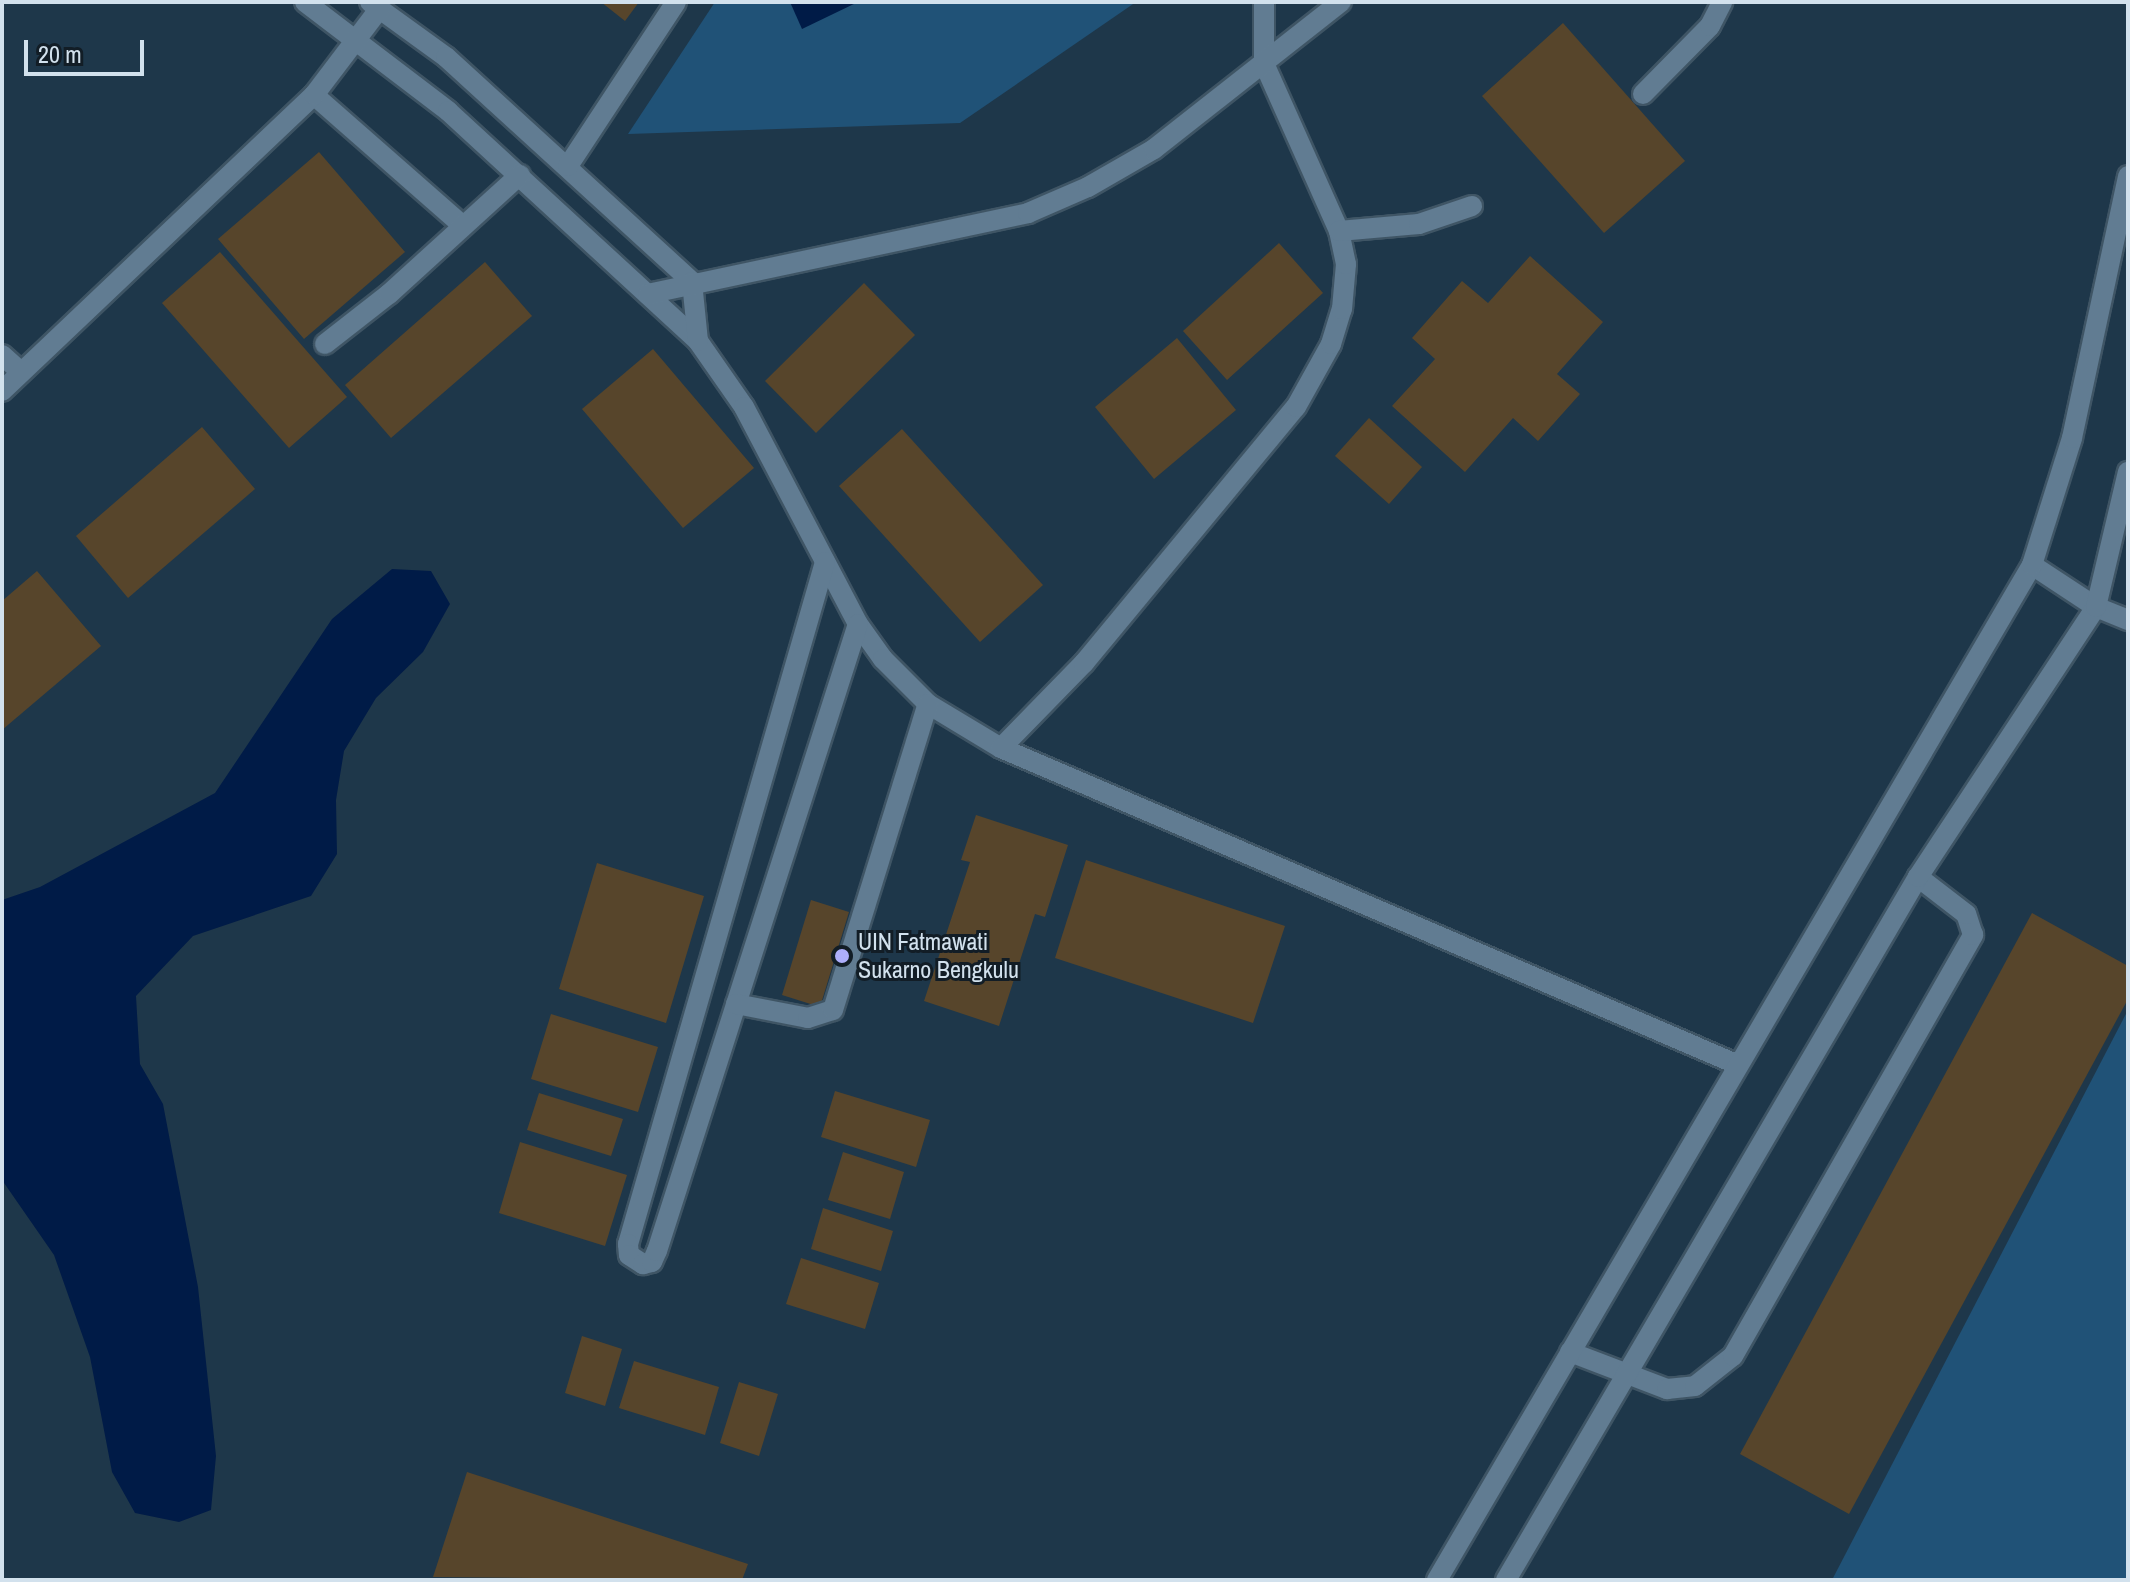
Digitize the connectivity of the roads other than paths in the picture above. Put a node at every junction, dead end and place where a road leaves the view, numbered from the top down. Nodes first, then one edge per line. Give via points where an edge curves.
1 (305, 2) edge
2 (676, 2) edge
3 (1264, 2) edge
4 (1341, 2) edge
5 (1722, 2) edge
6 (375, 5) edge
7 (358, 43) junction
8 (1264, 63) junction
9 (1643, 94) dead end
10 (314, 95) junction
11 (568, 166) junction
12 (520, 175) junction
13 (2128, 176) edge
14 (1472, 206) dead end
15 (463, 226) junction
16 (1339, 231) junction
17 (692, 282) junction
18 (648, 294) junction
19 (698, 341) junction
20 (325, 344) dead end
21 (2, 355) edge
22 (21, 372) junction
23 (2, 391) edge
24 (2128, 472) edge
25 (825, 562) junction
26 (2032, 565) junction
27 (2096, 607) junction
28 (2128, 620) edge
29 (858, 624) junction
30 (928, 704) junction
31 (1001, 748) junction
32 (1918, 877) junction
33 (736, 1004) junction
34 (1736, 1064) junction
35 (1570, 1352) junction
36 (1622, 1374) junction
37 (1437, 1580) edge
38 (1506, 1580) edge

1 - 7 street
2 - 11 street
3 - 8 street
4 - 8 street
5 - 9 street via 1710,26
6 - 7 street
6 - 11 street via 446,57
7 - 10 street
7 - 12 street via 448,111
8 - 16 street
8 - 17 street via 1154,149 1028,213
10 - 15 street
10 - 22 street
11 - 17 street
12 - 15 street
12 - 18 street
13 - 26 street via 2072,438
14 - 16 street via 1419,224
15 - 20 street
16 - 31 street via 1346,264 1342,309 1331,344 1296,407 1084,663
17 - 18 street
17 - 19 street
18 - 19 street
19 - 25 street via 744,407
21 - 22 street
22 - 23 street
24 - 27 street
25 - 29 street
25 - 33 street via 628,1244 629,1255 643,1264 652,1262 657,1251
26 - 27 street
26 - 34 street
27 - 28 street
27 - 32 street
29 - 30 street
29 - 33 street
30 - 31 street
30 - 33 street via 833,1010 808,1018
31 - 34 street
32 - 36 street
32 - 36 street via 1966,914 1973,935 1758,1319 1733,1356 1695,1386 1667,1389
34 - 35 street
35 - 36 street
35 - 37 street
36 - 38 street

